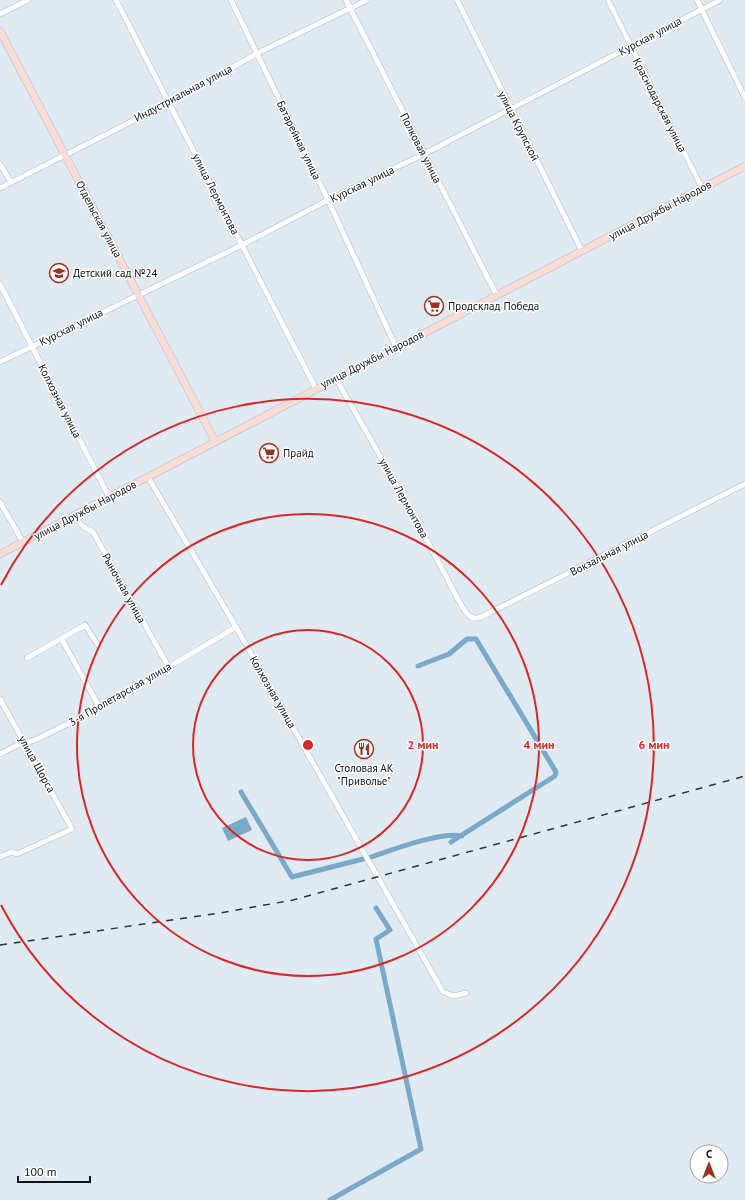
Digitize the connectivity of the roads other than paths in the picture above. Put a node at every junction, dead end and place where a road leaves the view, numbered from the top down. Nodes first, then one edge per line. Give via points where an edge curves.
1 (28, 0) edge
2 (116, 0) edge
3 (231, 0) edge
4 (346, 0) edge
5 (367, 0) edge
6 (457, 0) edge
7 (608, 0) edge
8 (697, 0) edge
9 (720, 0) edge
10 (350, 8) junction
11 (701, 10) junction
12 (0, 14) edge
13 (0, 31) edge
14 (631, 47) junction
15 (258, 53) junction
16 (745, 98) edge
17 (170, 102) junction
18 (510, 108) junction
19 (424, 154) junction
20 (66, 155) junction
21 (0, 164) edge
22 (745, 166) edge
23 (11, 182) junction
24 (0, 188) edge
25 (702, 188) junction
26 (328, 200) junction
27 (242, 245) junction
28 (582, 251) junction
29 (0, 284) edge
30 (138, 294) junction
31 (497, 296) junction
32 (32, 347) junction
33 (396, 347) junction
34 (0, 362) edge
35 (336, 378) junction
36 (316, 389) junction
37 (208, 429) junction
38 (230, 434) junction
39 (215, 441) junction
40 (205, 447) junction
41 (148, 477) junction
42 (745, 484) edge
43 (109, 497) junction
44 (0, 502) edge
45 (73, 516) junction
46 (23, 542) junction
47 (0, 554) edge
48 (472, 618) joint
49 (236, 627) junction
50 (61, 638) junction
51 (98, 645) dead end
52 (26, 658) dead end
53 (168, 666) junction
54 (0, 698) edge
55 (100, 708) junction
56 (25, 743) junction
57 (0, 754) edge
58 (0, 857) edge
59 (466, 993) dead end

1 - 12 street
2 - 17 street, улица Лермонтова
3 - 15 street, Батарейная улица
4 - 10 street, Полковая улица
5 - 10 street, Индустриальная улица
6 - 18 street, улица Крупской
7 - 14 street, Краснодарская улица
8 - 11 street
9 - 11 street, Курская улица
10 - 15 street, Индустриальная улица
10 - 19 street, Полковая улица
11 - 14 street, Курская улица
11 - 16 street
13 - 20 street, Отдельская улица
14 - 18 street, Курская улица
14 - 25 street, Краснодарская улица
15 - 17 street, Индустриальная улица
15 - 26 street, Батарейная улица
17 - 20 street, Индустриальная улица
17 - 27 street, улица Лермонтова
18 - 19 street, Курская улица
18 - 28 street, улица Крупской
19 - 26 street, Курская улица
19 - 31 street, Полковая улица
20 - 23 street, Индустриальная улица
20 - 30 street, Отдельская улица
21 - 23 street
22 - 25 street, улица Дружбы Народов
23 - 24 street, Индустриальная улица
25 - 28 street, улица Дружбы Народов
26 - 27 street, Курская улица
26 - 33 street, Батарейная улица
27 - 30 street, Курская улица
27 - 36 street, улица Лермонтова
28 - 31 street, улица Дружбы Народов
29 - 32 street, Колхозная улица
30 - 32 street, Курская улица
30 - 37 street, Отдельская улица
31 - 33 street, улица Дружбы Народов
32 - 34 street, Курская улица
32 - 43 street, Колхозная улица
33 - 35 street, улица Дружбы Народов
35 - 36 street, улица Дружбы Народов
35 - 48 street, улица Лермонтова via 464,609
36 - 38 street, улица Дружбы Народов
37 - 38 street via 218,435
37 - 39 street, Отдельская улица
37 - 40 street via 209,439
38 - 39 street, улица Дружбы Народов
39 - 40 street, улица Дружбы Народов
40 - 41 street, улица Дружбы Народов
41 - 43 street, улица Дружбы Народов
41 - 49 street, Колхозная улица
42 - 48 street, Вокзальная улица via 478,619
43 - 45 street, улица Дружбы Народов
44 - 46 street
45 - 46 street, улица Дружбы Народов
45 - 53 street, Рыночная улица via 93,532
46 - 47 street, улица Дружбы Народов
49 - 53 street, 3-я Пролетарская улица
49 - 59 street, Колхозная улица via 443,992 454,996
50 - 51 street via 85,625
50 - 52 street
50 - 55 street
53 - 55 street, 3-я Пролетарская улица
54 - 56 street, улица Щорса
55 - 56 street, 3-я Пролетарская улица
56 - 57 street, 3-я Пролетарская улица
56 - 58 street, улица Щорса via 72,829 17,854 11,852

